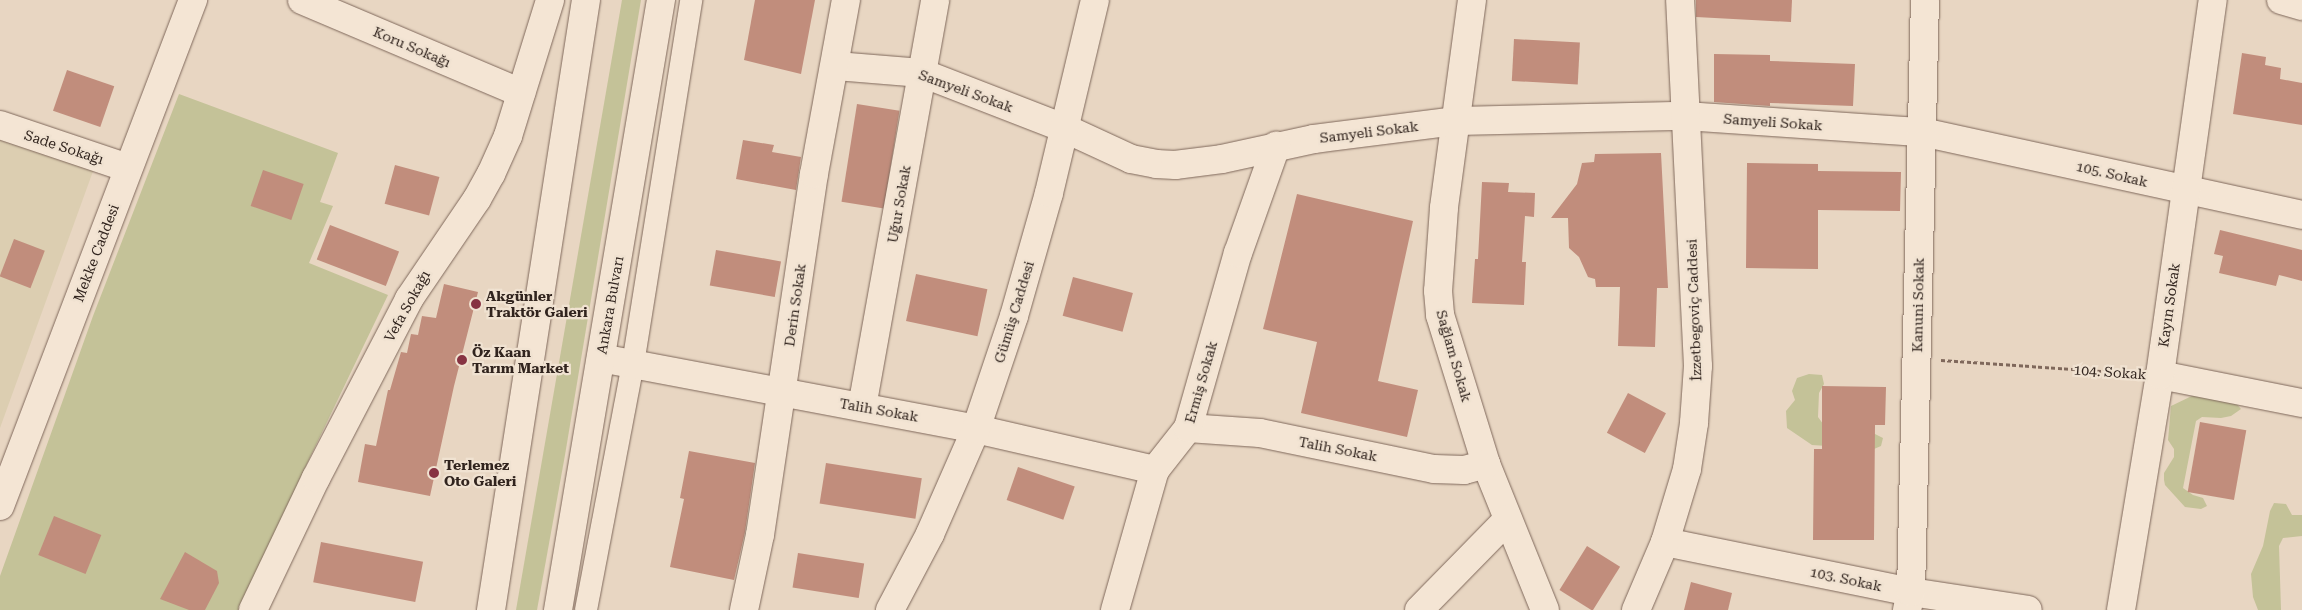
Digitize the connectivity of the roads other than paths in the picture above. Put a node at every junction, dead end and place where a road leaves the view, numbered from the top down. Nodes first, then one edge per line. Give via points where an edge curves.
1 (193, 0) edge
2 (302, 0) edge
3 (550, 0) edge
4 (586, 0) edge
5 (661, 0) edge
6 (691, 0) edge
7 (846, 0) edge
8 (935, 0) edge
9 (1095, 0) edge
10 (1472, 0) edge
11 (1680, 0) edge
12 (1925, 0) edge
13 (2213, 0) edge
14 (2281, 0) edge
15 (2302, 6) edge
16 (836, 66) junction
17 (922, 72) junction
18 (521, 93) junction
19 (1685, 116) junction
20 (1457, 121) junction
21 (0, 125) edge
22 (1064, 128) junction
23 (1922, 132) junction
24 (1276, 146) junction
25 (128, 168) junction
26 (2185, 190) junction
27 (2302, 215) edge
28 (601, 358) junction
29 (633, 364) junction
30 (2160, 375) junction
31 (782, 393) junction
32 (2302, 404) edge
33 (862, 407) junction
34 (1188, 428) junction
35 (976, 429) junction
36 (1486, 464) junction
37 (1154, 470) junction
38 (0, 506) edge
39 (1508, 519) junction
40 (1665, 542) junction
41 (1909, 601) edge
42 (253, 610) edge
43 (491, 610) edge
44 (558, 610) edge
45 (586, 610) edge
46 (744, 610) edge
47 (890, 610) edge
48 (1115, 610) edge
49 (1419, 610) edge
50 (1545, 610) edge
51 (1636, 610) edge
52 (2028, 610) edge
53 (2121, 610) edge

1 - 25 street, Mekke Caddesi
2 - 18 street, Koru Sokağı
3 - 18 street, Vefa Sokağı
4 - 43 street
5 - 28 street, Ankara Bulvarı
6 - 29 street
7 - 16 street, Derin Sokak
8 - 17 street, Uğur Sokak
9 - 22 street, Gümüş Caddesi
10 - 20 street, Sağlam Sokak
11 - 19 street, İzzetbegoviç Caddesi
12 - 23 street, Kanuni Sokak
13 - 26 street, Kayın Sokak
14 - 15 street
16 - 17 street, Samyeli Sokak
16 - 31 street, Derin Sokak via 814,174
17 - 22 street, Samyeli Sokak
17 - 33 street, Uğur Sokak
18 - 42 street, Vefa Sokağı via 508,136 491,174 409,299 316,478
19 - 20 street, Samyeli Sokak
19 - 23 street, Samyeli Sokak
19 - 40 street, İzzetbegoviç Caddesi via 1698,366 1687,469
20 - 24 street, Samyeli Sokak via 1369,130
20 - 36 street, Sağlam Sokak via 1444,208 1438,291 1440,315
21 - 25 street, Sade Sokağı
22 - 24 street, Samyeli Sokak via 1131,159 1156,164 1176,165 1222,159
22 - 35 street, Gümüş Caddesi via 1014,316
23 - 26 street, 105. Sokak
23 - 41 street, Kanuni Sokak
24 - 34 street, Ermiş Sokak via 1238,253
25 - 38 street, Mekke Caddesi
26 - 27 street, 105. Sokak
26 - 30 street, Kayın Sokak
28 - 29 street, Talih Sokak
28 - 44 street, Ankara Bulvarı
29 - 31 street, Talih Sokak
29 - 45 street
30 - 32 street, 104. Sokak
30 - 53 street, Kayın Sokak
31 - 33 street, Talih Sokak
31 - 46 street, Derin Sokak via 760,535
33 - 35 street, Talih Sokak
34 - 36 street, Talih Sokak via 1260,434 1434,468 1464,470
34 - 37 street, Ermiş Sokak
35 - 37 street, Talih Sokak
35 - 47 street, Gümüş Caddesi via 930,534
36 - 39 street, Sağlam Sokak
37 - 48 street, Ermiş Sokak
39 - 49 street
39 - 50 street, Sağlam Sokak
40 - 41 street, 103. Sokak
40 - 51 street, İzzetbegoviç Caddesi
41 - 52 street, 103. Sokak

